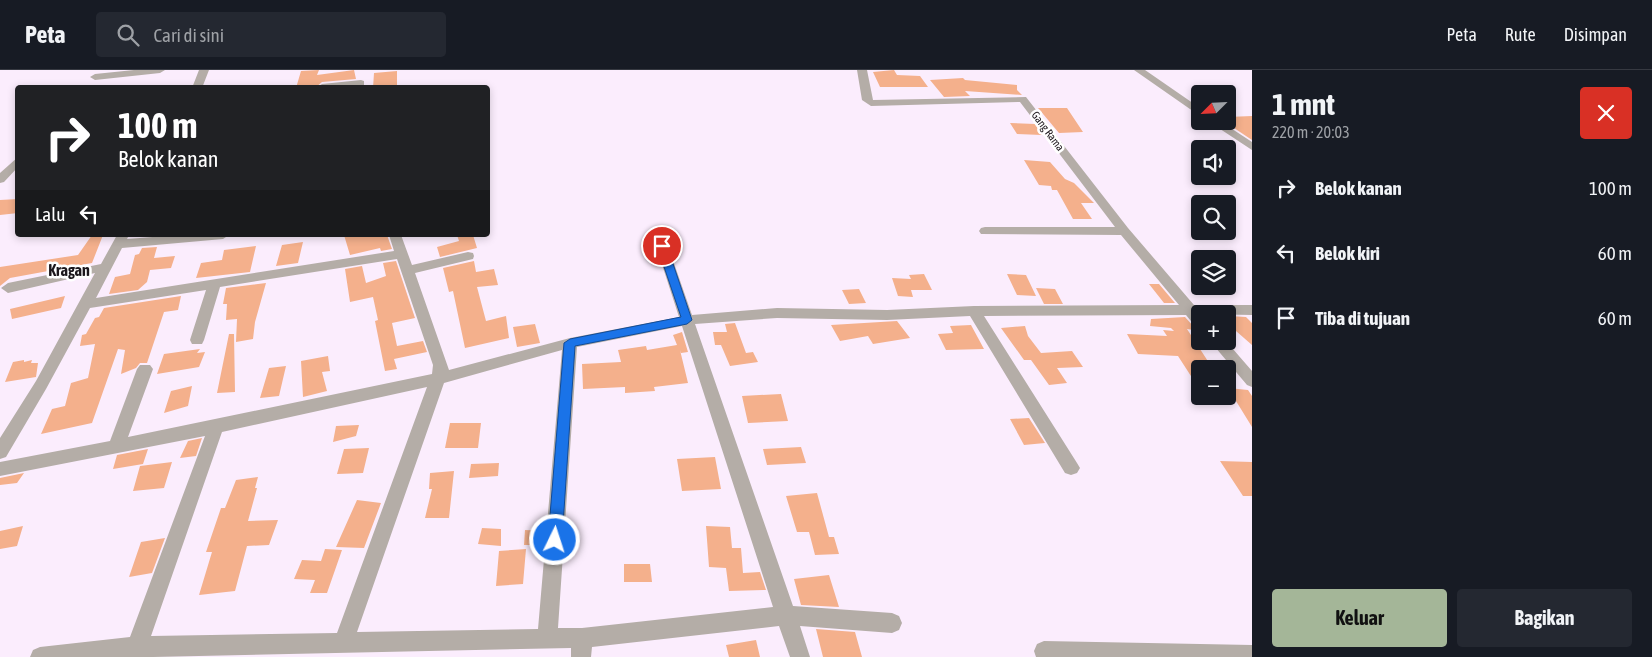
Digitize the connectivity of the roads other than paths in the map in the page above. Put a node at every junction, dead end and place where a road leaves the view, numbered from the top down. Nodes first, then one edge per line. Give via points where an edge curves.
1 (160, 70) edge
2 (204, 70) edge
3 (363, 70) edge
4 (862, 70) edge
5 (1139, 70) edge
6 (96, 73) edge
7 (90, 85) edge
8 (198, 85) edge
9 (361, 85) edge
10 (1191, 107) edge
11 (1226, 130) edge
12 (1252, 148) edge
13 (0, 159) edge
14 (15, 159) edge
15 (15, 162) edge
16 (0, 180) edge
17 (985, 231) dead end
18 (1124, 231) junction
19 (182, 237) edge
20 (395, 237) edge
21 (121, 240) edge
22 (662, 246) dead end
23 (402, 254) junction
24 (468, 256) dead end
25 (105, 267) junction
26 (407, 271) junction
27 (214, 284) junction
28 (8, 288) dead end
29 (86, 304) junction
30 (1252, 310) edge
31 (974, 311) junction
32 (1191, 311) edge
33 (1236, 312) edge
34 (1191, 316) edge
35 (687, 320) junction
36 (196, 340) dead end
37 (570, 343) junction
38 (1225, 350) edge
39 (145, 370) dead end
40 (438, 379) junction
41 (1252, 381) edge
42 (216, 427) junction
43 (116, 447) junction
44 (0, 452) edge
45 (1071, 468) dead end
46 (0, 469) edge
47 (786, 615) junction
48 (892, 623) dead end
49 (547, 639) junction
50 (343, 643) junction
51 (581, 648) edge
52 (1044, 651) dead end
53 (135, 652) edge
54 (1252, 655) edge
55 (40, 657) edge
56 (800, 657) edge

1 - 6 street
2 - 8 street
3 - 9 street
4 - 18 street, Gang Rama via 867,100 871,103 1023,99
5 - 10 street
6 - 7 street
11 - 12 street
13 - 14 street
15 - 16 street
17 - 18 street
18 - 32 street, Gang Rama
19 - 21 street
20 - 23 street
21 - 25 street
22 - 35 street
23 - 26 street
23 - 27 street
24 - 26 street
25 - 28 street
25 - 29 street
26 - 40 street via 441,365
27 - 29 street
27 - 36 street
29 - 44 street
30 - 33 street
31 - 34 street
31 - 35 street via 887,315 777,313
31 - 45 street
35 - 37 street
35 - 47 street
37 - 40 street
37 - 49 street
38 - 41 street
39 - 43 street
40 - 42 street
40 - 50 street
42 - 43 street
42 - 53 street
43 - 46 street
47 - 48 street
47 - 51 street
47 - 56 street
49 - 50 street
49 - 51 street
50 - 53 street
52 - 54 street
53 - 55 street

